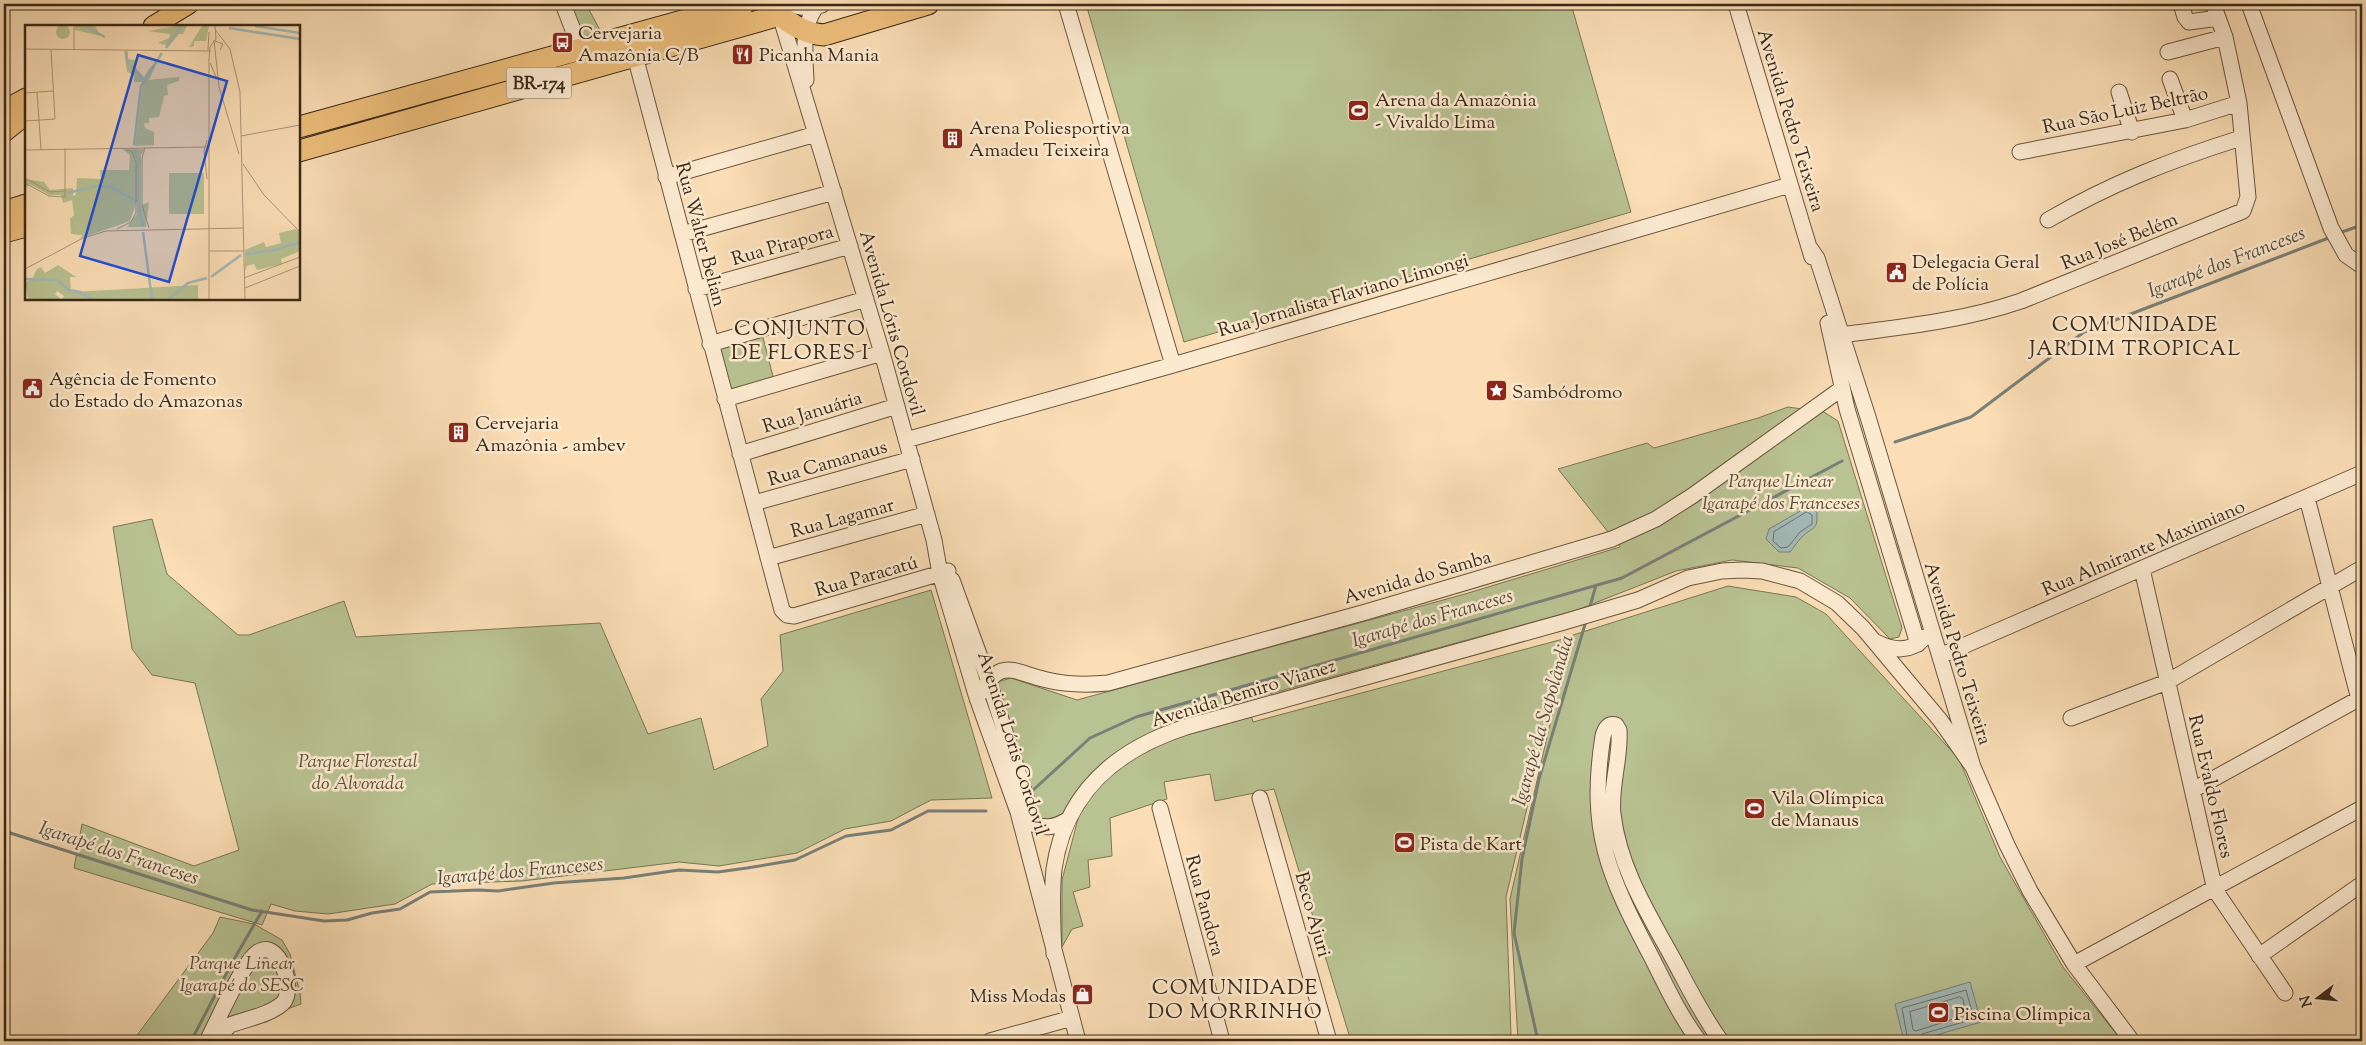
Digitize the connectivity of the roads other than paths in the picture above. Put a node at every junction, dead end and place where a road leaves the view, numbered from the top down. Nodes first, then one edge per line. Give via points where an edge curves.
1 (189, 4) edge
2 (563, 4) edge
3 (744, 4) edge
4 (928, 4) edge
5 (1066, 4) edge
6 (1736, 4) edge
7 (2181, 4) edge
8 (2249, 4) edge
9 (821, 5) edge
10 (780, 7) edge
11 (2216, 11) edge
12 (156, 25) edge
13 (806, 31) junction
14 (2225, 37) junction
15 (572, 50) junction
16 (2168, 52) dead end
17 (635, 56) junction
18 (2170, 79) dead end
19 (2119, 92) dead end
20 (25, 99) edge
21 (2239, 103) junction
22 (810, 113) junction
23 (11, 120) edge
24 (2185, 120) junction
25 (300, 127) edge
26 (2132, 132) junction
27 (816, 134) junction
28 (2241, 138) junction
29 (300, 151) edge
30 (2020, 152) dead end
31 (666, 177) junction
32 (1790, 184) junction
33 (834, 192) junction
34 (25, 206) edge
35 (2048, 220) dead end
36 (10, 226) edge
37 (682, 234) junction
38 (850, 246) junction
39 (1810, 248) junction
40 (2362, 266) edge
41 (696, 289) junction
42 (866, 299) junction
43 (1841, 335) junction
44 (710, 344) junction
45 (882, 353) junction
46 (1173, 365) junction
47 (1841, 389) junction
48 (725, 398) junction
49 (897, 406) junction
50 (1847, 409) junction
51 (1868, 417) junction
52 (906, 440) junction
53 (740, 454) junction
54 (912, 459) junction
55 (2362, 473) edge
56 (2307, 498) junction
57 (754, 504) junction
58 (927, 514) junction
59 (768, 558) junction
60 (2362, 568) edge
61 (2142, 569) junction
62 (944, 573) junction
63 (2330, 588) junction
64 (794, 616) joint
65 (1931, 627) junction
66 (1872, 640) junction
67 (1918, 644) junction
68 (1940, 656) junction
69 (988, 679) junction
70 (2167, 682) junction
71 (977, 698) junction
72 (2360, 698) edge
73 (2071, 718) dead end
74 (1973, 767) junction
75 (1013, 777) junction
76 (2192, 790) junction
77 (1260, 798) dead end
78 (1160, 808) dead end
79 (2362, 808) edge
80 (1018, 812) junction
81 (1069, 819) junction
82 (1036, 825) junction
83 (1631, 880) junction
84 (2362, 884) edge
85 (1616, 888) junction
86 (2215, 890) junction
87 (1054, 954) junction
88 (2259, 956) junction
89 (2074, 964) junction
90 (1676, 966) junction
91 (1661, 975) junction
92 (2285, 993) dead end
93 (1072, 1018) junction
94 (1012, 1038) edge
95 (2129, 1039) edge
96 (215, 1041) edge
97 (990, 1041) edge
98 (1078, 1041) edge
99 (1222, 1041) edge
100 (1329, 1041) edge
101 (1699, 1041) edge
102 (1721, 1041) edge

1 - 12 main road
2 - 15 street via 578,43
3 - 15 highway, BR-174
4 - 13 highway via 832,33
5 - 46 street
6 - 32 street, Avenida Pedro Teixeira
7 - 11 street via 2189,22
8 - 40 street via 2331,228 2346,255
9 - 10 street
9 - 13 street, Avenida Lóris Cordovil via 809,18
10 - 13 highway via 792,25
10 - 17 highway, BR-174
10 - 22 street, Avenida Lóris Cordovil
11 - 14 street
13 - 22 street, Avenida Lóris Cordovil
14 - 16 street
14 - 21 street
15 - 25 highway, BR-174
17 - 29 highway, BR-174
17 - 31 street, Rua Walter Belian
18 - 24 street
19 - 26 street
20 - 23 main road
21 - 24 street, Rua São Luiz Beltrão
21 - 28 street
22 - 27 street, Avenida Lóris Cordovil
24 - 26 street, Rua São Luiz Beltrão
26 - 30 street, Rua São Luiz Beltrão
27 - 31 street
27 - 33 street, Avenida Lóris Cordovil
28 - 35 street via 2123,180
28 - 43 street, Rua José Belém via 2248,197 2243,211 2236,215 1993,310 1946,321
31 - 37 street, Rua Walter Belian
32 - 39 street, Avenida Pedro Teixeira
32 - 46 street, Rua Jornalista Flaviano Limongi
33 - 37 street
33 - 38 street, Avenida Lóris Cordovil
34 - 36 highway
37 - 41 street, Rua Walter Belian
38 - 41 street, Rua Pirapora
38 - 42 street, Avenida Lóris Cordovil
39 - 43 street, Avenida Pedro Teixeira via 1817,258
39 - 47 street, Avenida Pedro Teixeira
41 - 44 street, Rua Walter Belian
42 - 44 street
42 - 45 street, Avenida Lóris Cordovil
43 - 51 street, Avenida Pedro Teixeira
44 - 48 street, Rua Walter Belian
45 - 48 street
45 - 49 street, Avenida Lóris Cordovil
46 - 52 street, Rua Jornalista Flaviano Limongi
47 - 50 street, Avenida Pedro Teixeira
47 - 69 street, Avenida do Samba via 1692,496 1656,519 1612,539 1366,612 1108,683 1068,684 1011,669
48 - 53 street, Rua Walter Belian
49 - 52 street, Avenida Lóris Cordovil
49 - 53 street, Rua Januária
50 - 51 street
50 - 67 street, Avenida Pedro Teixeira
51 - 65 street, Avenida Pedro Teixeira
52 - 54 street, Avenida Lóris Cordovil
53 - 57 street, Rua Walter Belian
54 - 57 street, Rua Camanaus
54 - 58 street, Avenida Lóris Cordovil
55 - 56 street, Rua Almirante Maximiano
56 - 61 street, Rua Almirante Maximiano
56 - 63 street
57 - 59 street, Rua Walter Belian
58 - 59 street, Rua Lagamar
58 - 62 street, Avenida Lóris Cordovil
59 - 64 street, Rua Walter Belian via 782,610 787,616
60 - 63 street
61 - 68 street, Rua Almirante Maximiano
61 - 70 street, Rua Evaldo Flores
62 - 64 street, Rua Paracatú
62 - 69 street, Avenida Lóris Cordovil
62 - 71 street, Avenida Lóris Cordovil
63 - 70 street
63 - 72 street
65 - 67 street
65 - 68 street, Avenida Pedro Teixeira
66 - 67 street, Avenida Bemiro Vianez via 1893,649 1911,648
66 - 74 street, Avenida Bemiro Vianez via 1940,720
66 - 81 street, Avenida Bemiro Vianez via 1837,602 1800,581 1762,571 1704,574 1564,622 1161,735 1112,764 1075,804
68 - 74 street, Avenida Pedro Teixeira
69 - 71 street
69 - 75 street, Avenida Lóris Cordovil
70 - 73 street
70 - 76 street, Rua Evaldo Flores
71 - 75 street, Avenida Lóris Cordovil
72 - 76 street
74 - 89 street, Avenida Pedro Teixeira via 2030,891
75 - 80 street, Avenida Lóris Cordovil
75 - 82 street, Avenida Lóris Cordovil
76 - 86 street, Rua Evaldo Flores
77 - 100 street, Beco Ajuri
78 - 99 street, Rua Pandora
79 - 86 street
80 - 82 street
80 - 87 street, Avenida Lóris Cordovil
81 - 82 street via 1055,827
81 - 87 street, Avenida Bemiro Vianez via 1054,871
83 - 85 street
83 - 85 street via 1616,836 1613,813 1619,735 1618,727 1613,724 1608,726 1603,736 1598,812
83 - 90 street
84 - 88 street
85 - 91 street
86 - 88 street, Rua Evaldo Flores
86 - 89 street
87 - 93 street
88 - 92 street, Rua Evaldo Flores
89 - 95 street, Avenida Pedro Teixeira
90 - 91 street
90 - 102 street
91 - 101 street
93 - 94 street
93 - 98 street
94 - 97 street
96 - 96 street via 230,1025 284,1002 289,989 285,972 279,958 272,952 258,951 244,968

